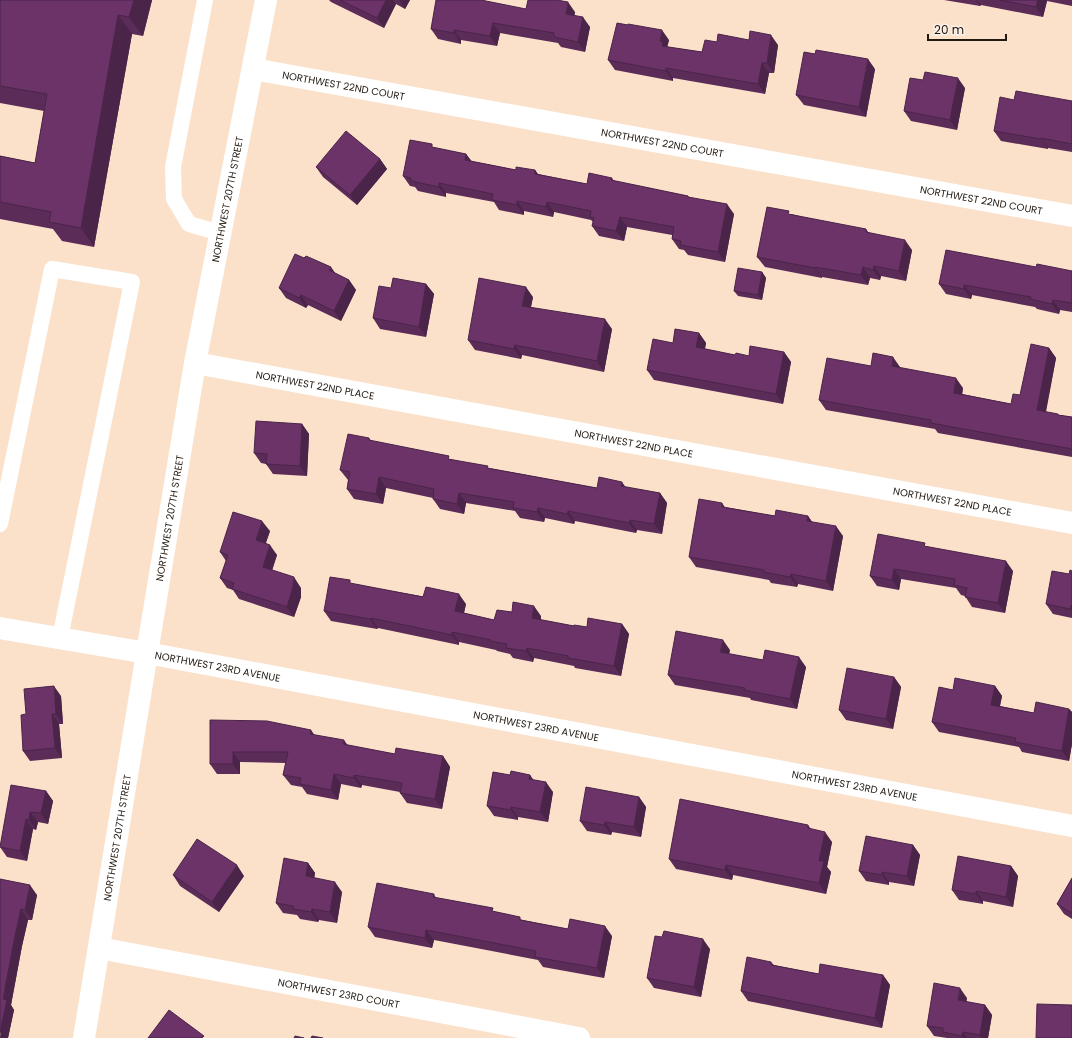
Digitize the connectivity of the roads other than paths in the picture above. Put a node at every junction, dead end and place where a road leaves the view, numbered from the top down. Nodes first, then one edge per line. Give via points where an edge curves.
1 (205, 0) edge
2 (266, 0) edge
3 (253, 69) junction
4 (1072, 216) edge
5 (220, 233) junction
6 (195, 363) junction
7 (1072, 523) edge
8 (0, 524) edge
9 (0, 628) edge
10 (60, 638) junction
11 (146, 653) junction
12 (1072, 826) edge
13 (99, 948) junction
14 (84, 1038) edge
15 (579, 1038) edge

1 - 5 lane via 173,167 174,199 189,224
2 - 3 street, NORTHWEST 207TH STREET
3 - 4 street, NORTHWEST 22ND COURT
3 - 5 street, NORTHWEST 207TH STREET
5 - 6 street, NORTHWEST 207TH STREET
6 - 7 street, NORTHWEST 22ND PLACE
6 - 11 street, NORTHWEST 207TH STREET
8 - 10 lane via 52,268 132,282
9 - 10 street, NORTHWEST 23RD AVENUE
10 - 11 street, NORTHWEST 23RD AVENUE
11 - 12 street, NORTHWEST 23RD AVENUE
11 - 13 street, NORTHWEST 207TH STREET
13 - 14 street, NORTHWEST 207TH STREET
13 - 15 street, NORTHWEST 23RD COURT

